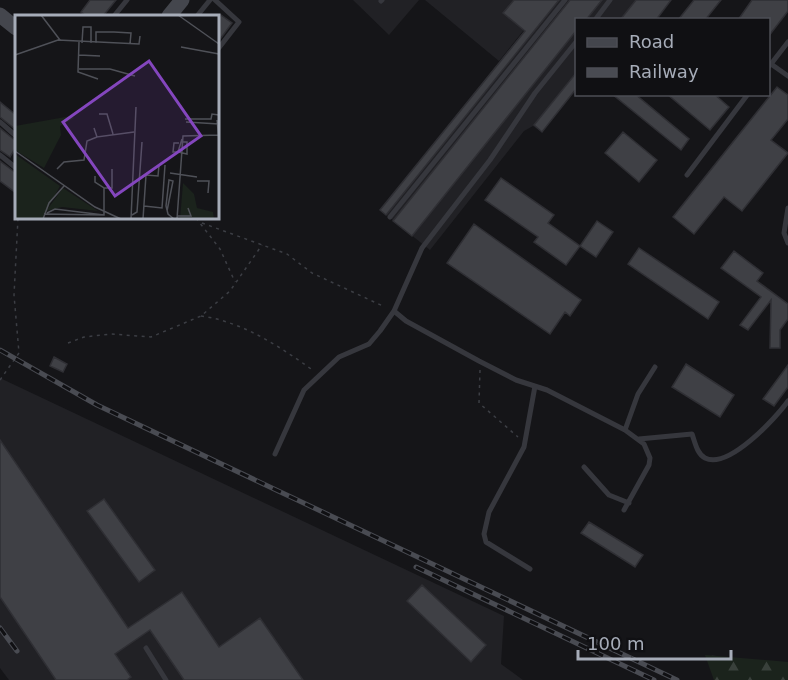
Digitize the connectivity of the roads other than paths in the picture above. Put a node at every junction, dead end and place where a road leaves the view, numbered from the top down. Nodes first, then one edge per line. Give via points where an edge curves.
1 (127, 0) edge
2 (182, 0) edge
3 (210, 0) edge
4 (215, 0) edge
5 (565, 0) edge
6 (610, 0) edge
7 (0, 15) edge
8 (115, 15) edge
9 (170, 15) edge
10 (198, 15) edge
11 (596, 18) edge
12 (15, 27) edge
13 (788, 42) edge
14 (575, 43) edge
15 (219, 48) edge
16 (770, 65) edge
17 (788, 76) edge
18 (746, 96) edge
19 (0, 122) edge
20 (15, 134) edge
21 (0, 155) edge
22 (15, 167) edge
23 (687, 175) dead end
24 (788, 208) edge
25 (390, 217) dead end
26 (788, 243) edge
27 (394, 311) junction
28 (655, 367) dead end
29 (535, 386) junction
30 (788, 402) edge
31 (625, 430) junction
32 (639, 439) junction
33 (275, 454) dead end
34 (584, 467) dead end
35 (629, 503) junction
36 (624, 510) dead end
37 (531, 569) dead end
38 (146, 648) dead end
39 (166, 680) edge

1 - 8 lane
2 - 9 main road
3 - 10 lane
4 - 15 lane via 239,22
5 - 25 lane
6 - 11 lane
7 - 12 main road
13 - 16 lane
14 - 27 lane via 422,248
16 - 17 lane
18 - 23 lane
19 - 20 lane
21 - 22 lane
24 - 26 lane via 784,233
27 - 29 lane via 479,361
27 - 33 lane via 369,344 339,357 304,390
28 - 31 lane via 638,394
29 - 31 lane
29 - 37 lane via 521,456 489,512 484,534 486,542
30 - 32 lane via 771,424 719,460 707,460 700,454 692,434
31 - 32 lane
32 - 35 lane via 651,458
34 - 35 lane via 609,495
35 - 36 lane
38 - 39 lane

